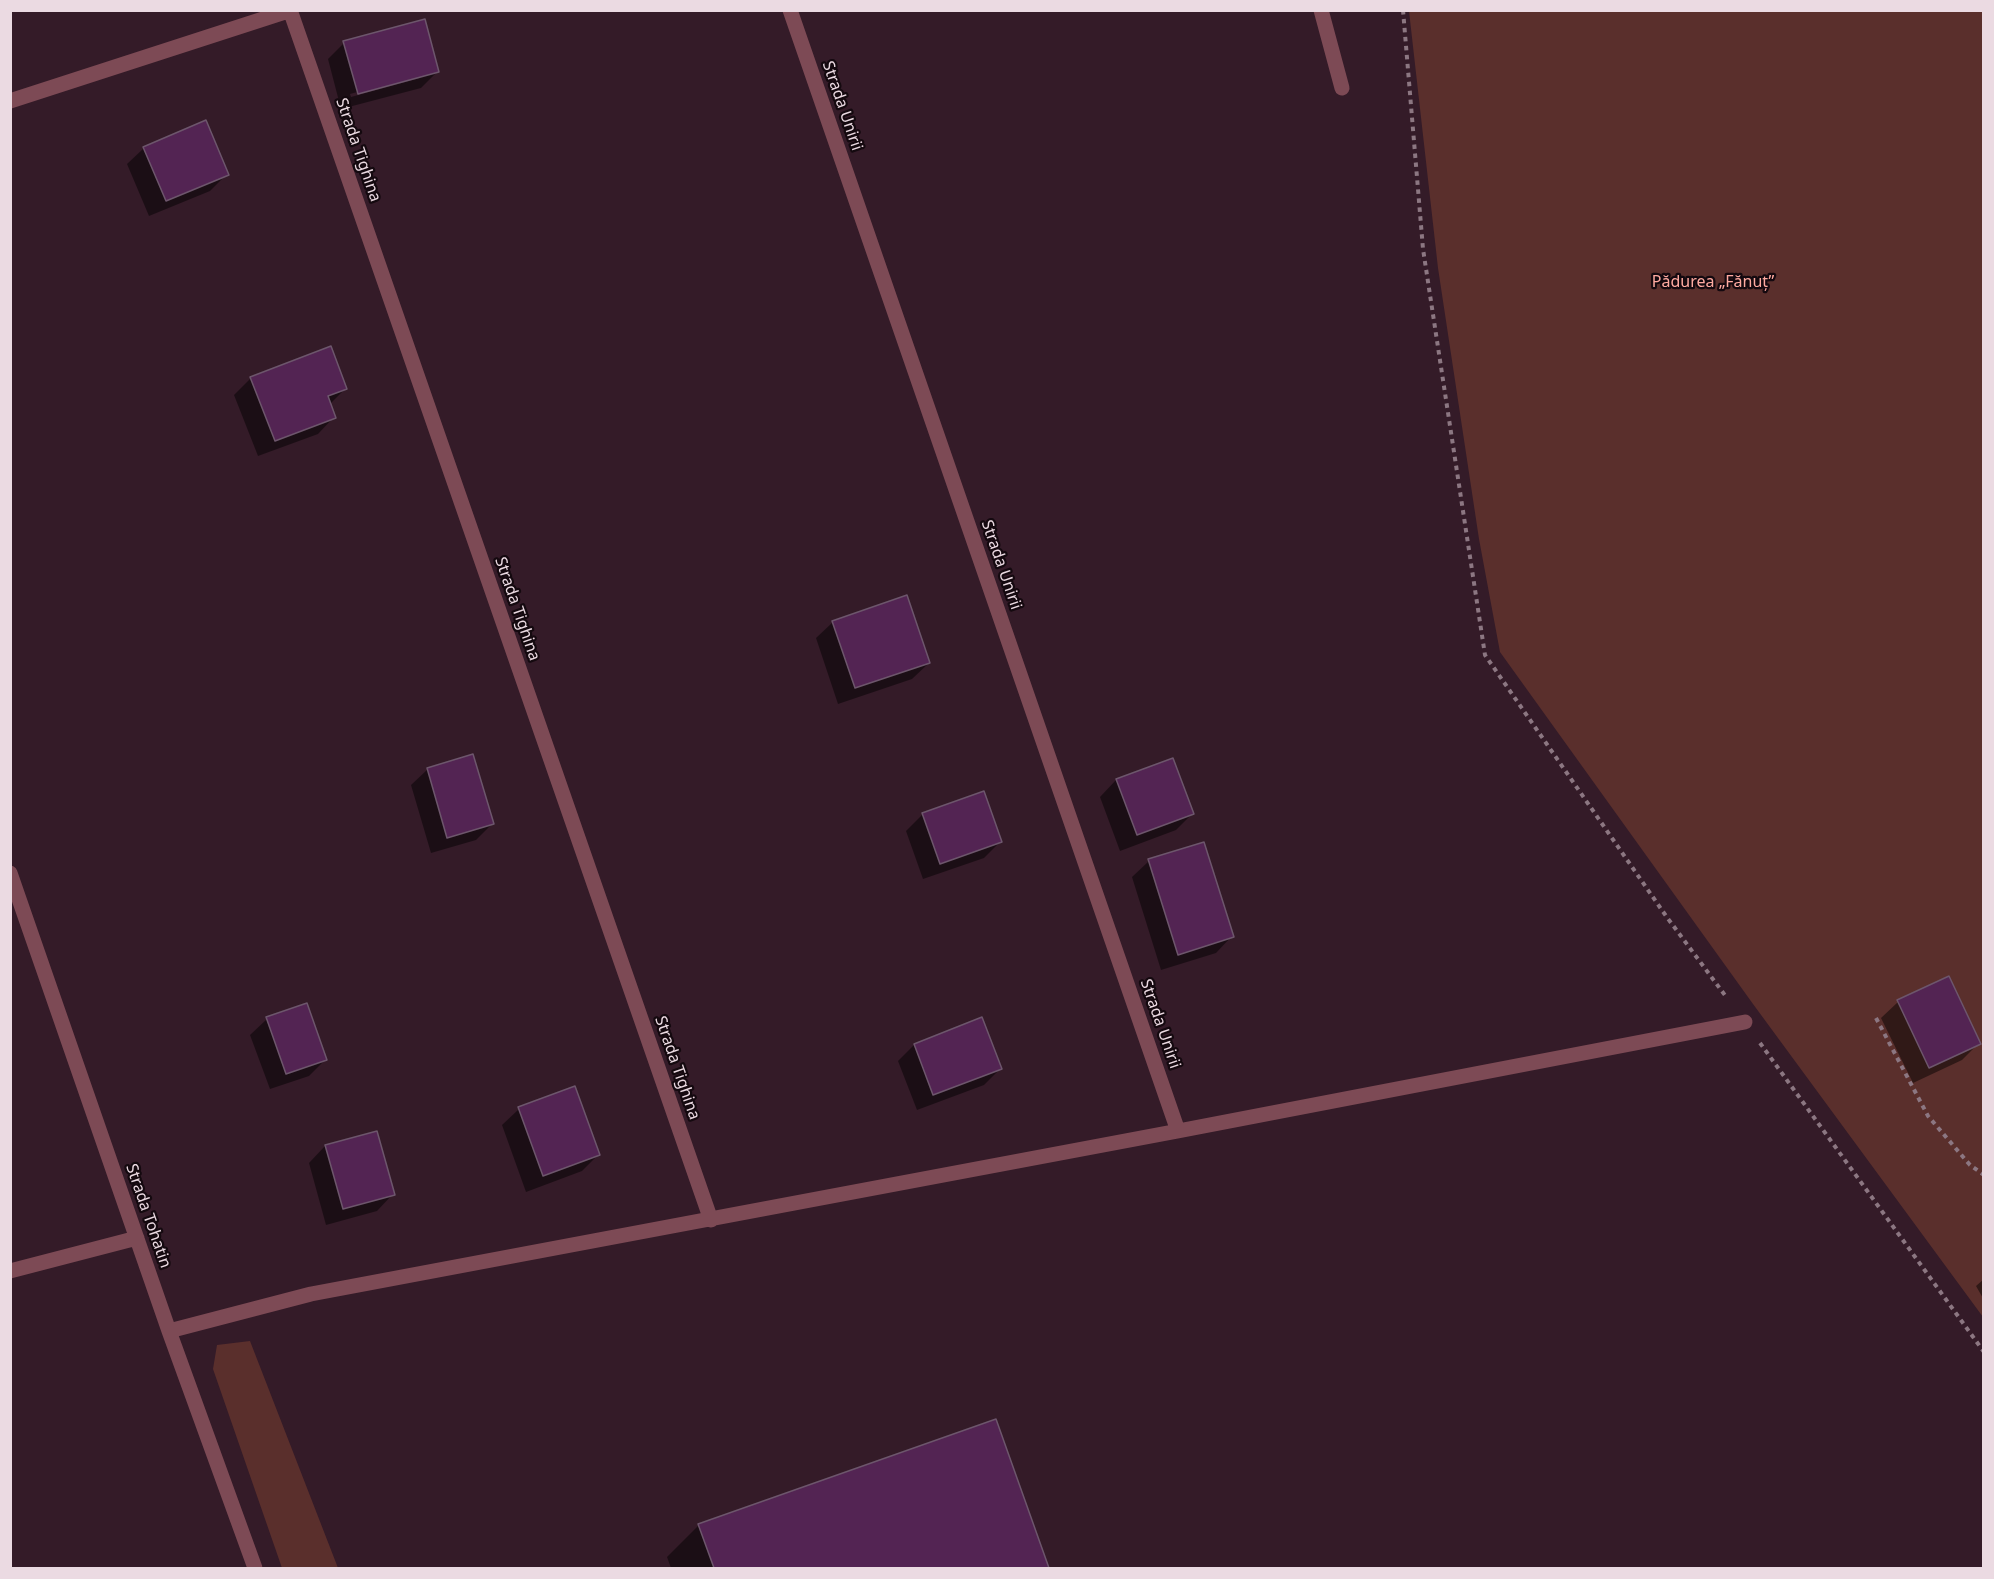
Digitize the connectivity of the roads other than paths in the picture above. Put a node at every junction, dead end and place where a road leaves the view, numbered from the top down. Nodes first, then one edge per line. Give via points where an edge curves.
1 (790, 10) edge
2 (1321, 10) edge
3 (291, 11) edge
4 (1342, 88) dead end
5 (10, 101) edge
6 (10, 873) edge
7 (1745, 1022) road end
8 (1179, 1131) junction
9 (711, 1220) junction
10 (136, 1238) junction
11 (10, 1271) edge
12 (169, 1331) junction
13 (255, 1569) edge

1 - 8 street, Strada Unirii
2 - 4 street
3 - 5 street
3 - 9 street, Strada Tighina
6 - 10 street, Strada Tohatin
7 - 8 street
8 - 9 street
9 - 12 street via 310,1294
10 - 11 street
10 - 12 street, Strada Tohatin
12 - 13 street, Strada Tohatin

